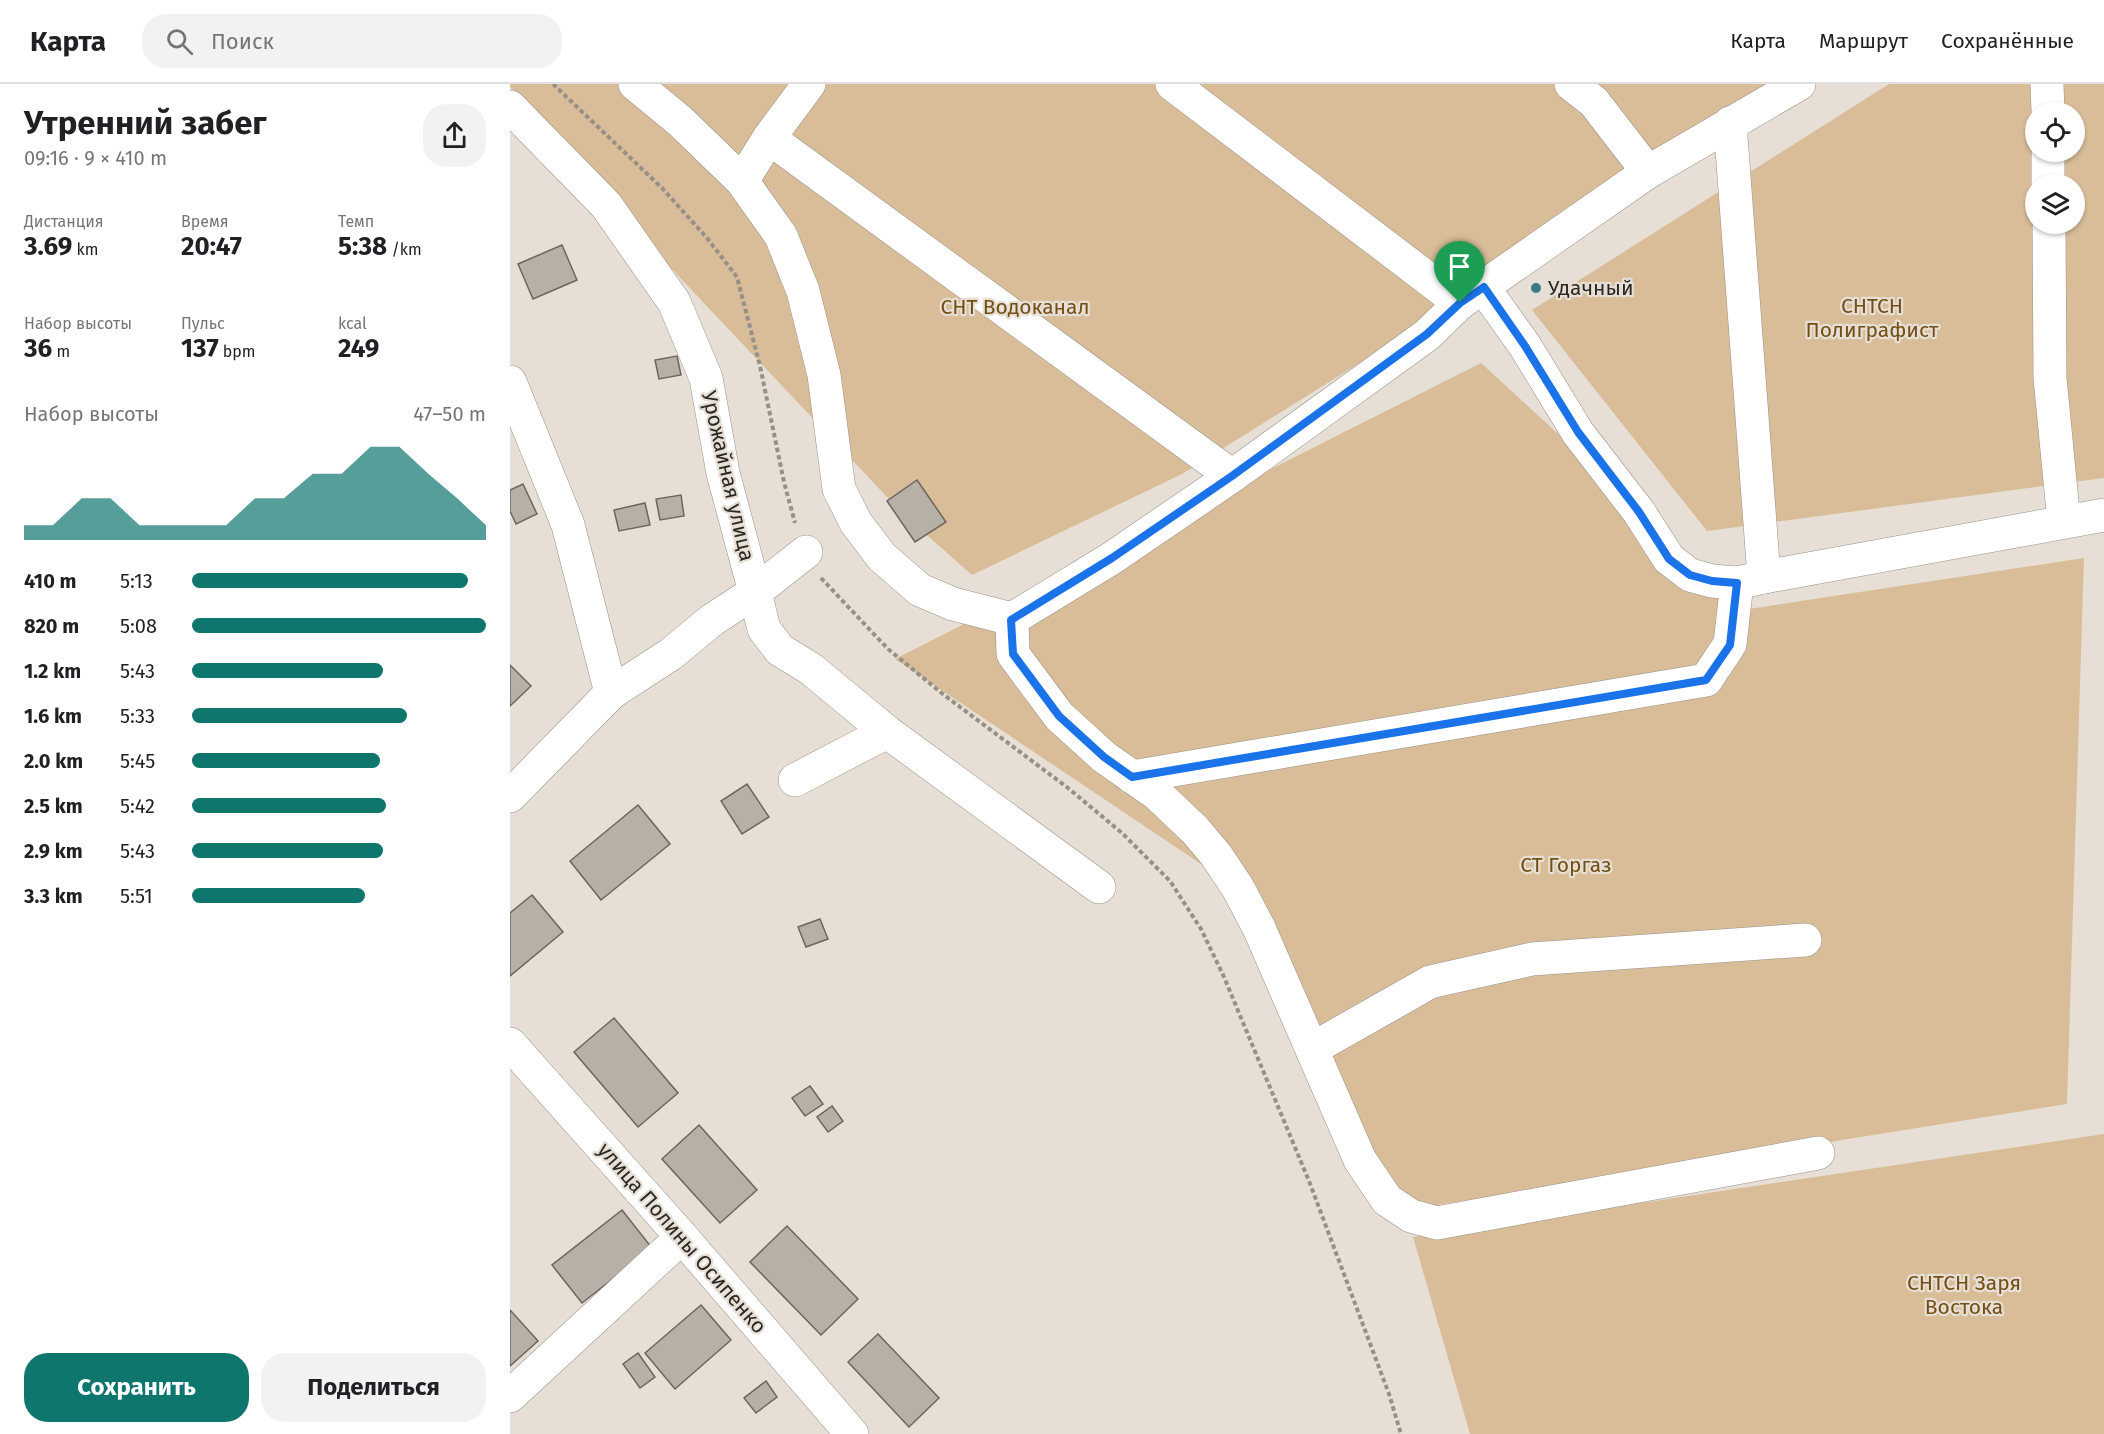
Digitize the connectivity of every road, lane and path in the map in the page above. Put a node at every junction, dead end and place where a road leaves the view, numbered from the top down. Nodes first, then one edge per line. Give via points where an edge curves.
1 (553, 84) edge
2 (635, 84) edge
3 (809, 84) edge
4 (1172, 84) edge
5 (1571, 84) edge
6 (1799, 84) edge
7 (2047, 84) edge
8 (2048, 102) edge
9 (510, 107) edge
10 (1730, 123) junction
11 (769, 138) junction
12 (1648, 172) junction
13 (742, 182) junction
14 (2049, 234) edge
15 (1472, 295) junction
16 (510, 382) edge
17 (1232, 476) junction
18 (2104, 515) edge
19 (2064, 522) junction
20 (806, 552) junction
21 (1751, 580) junction
22 (755, 592) junction
23 (1011, 620) junction
24 (611, 693) junction
25 (887, 732) junction
26 (1132, 777) junction
27 (795, 780) dead end
28 (510, 796) edge
29 (1099, 887) dead end
30 (1805, 940) dead end
31 (510, 1044) edge
32 (1312, 1049) junction
33 (1818, 1153) dead end
34 (682, 1238) junction
35 (510, 1396) edge
36 (852, 1434) edge
37 (1401, 1434) edge

1 - 20 path via 662,188 737,277 784,482
2 - 13 street via 680,121
3 - 11 street
4 - 15 street
5 - 12 street via 1593,102
6 - 10 street
7 - 8 street
9 - 22 street, Урожайная улица via 606,205 674,302 706,378 723,472
10 - 12 street
10 - 21 street
11 - 13 street
11 - 17 street
12 - 15 street
13 - 23 street via 781,236 803,291 824,375 839,489 856,523 882,557 920,590
14 - 19 street via 2050,378
15 - 17 street via 1427,334
15 - 21 street via 1525,346 1578,432 1669,559 1690,575 1712,581
16 - 24 street via 568,525
17 - 23 street via 1112,558
18 - 19 street
19 - 21 street
20 - 22 street
20 - 37 path via 818,575 888,649 1122,832 1170,881 1202,929 1229,987 1309,1181
21 - 26 street via 1730,645 1706,680
22 - 24 street
22 - 25 street, Урожайная улица via 764,629 780,650 811,669
23 - 26 street via 1013,654 1059,716
24 - 28 street
25 - 27 street
25 - 29 street, Урожайная улица
26 - 32 street via 1157,794 1195,830 1238,888
30 - 32 street via 1532,959 1430,982
31 - 34 street, улица Полины Осипенко
32 - 33 street via 1360,1160 1387,1200 1411,1216 1437,1223
34 - 35 street
34 - 36 street, улица Полины Осипенко

